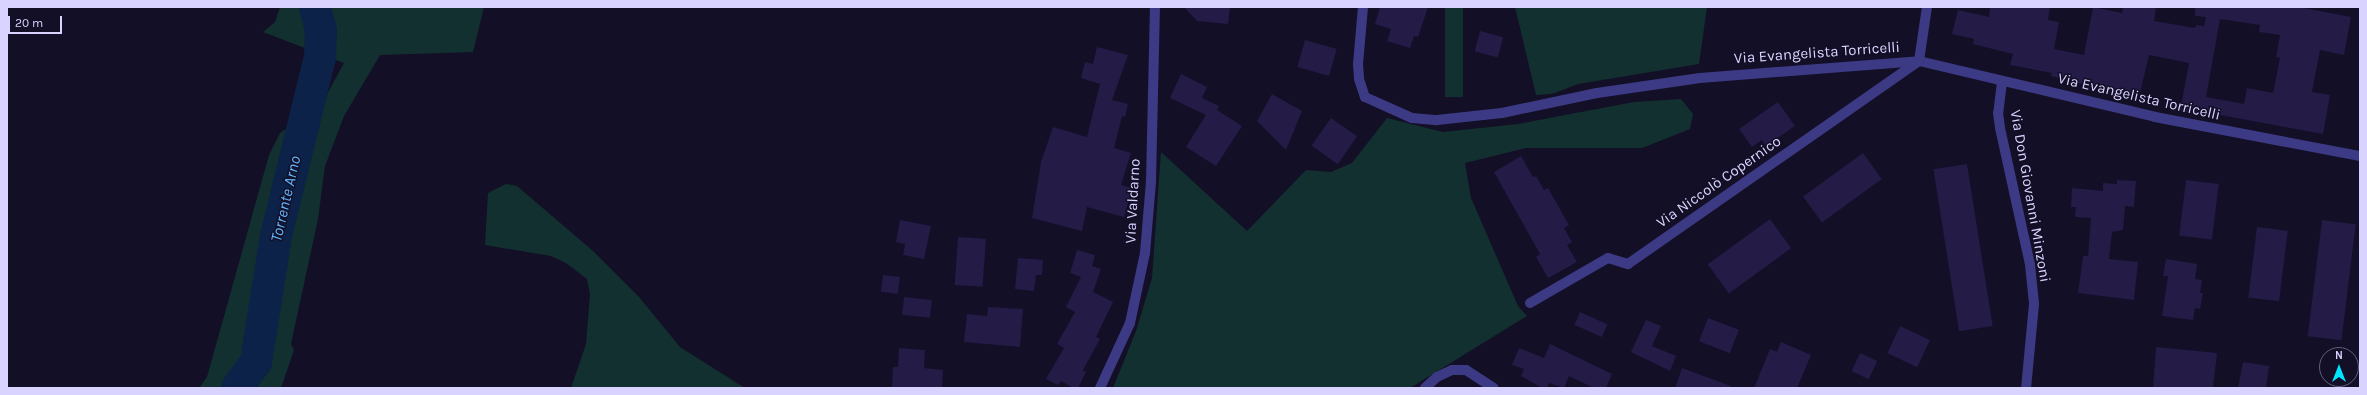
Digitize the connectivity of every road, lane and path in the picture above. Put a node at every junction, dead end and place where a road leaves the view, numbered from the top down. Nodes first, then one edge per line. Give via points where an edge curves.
1 (1155, 7) edge
2 (1363, 7) edge
3 (1928, 7) edge
4 (1919, 61) junction
5 (2002, 82) junction
6 (2360, 156) edge
7 (1530, 303) dead end
8 (1100, 388) edge
9 (1425, 388) edge
10 (1494, 388) edge
11 (2026, 388) edge

1 - 8 street, Via Valdarno via 1151,181 1145,253 1130,323
2 - 4 street, Via Evangelista Torricelli via 1358,64 1359,80 1365,97 1412,118 1437,120 1502,113 1597,93 1700,78
3 - 4 street
4 - 5 street, Via Evangelista Torricelli
4 - 7 street, Via Niccolò Copernico via 1628,264 1608,258
5 - 6 street, Via Evangelista Torricelli via 2244,136
5 - 11 street, Via Don Giovanni Minzoni via 1998,112 2000,128 2030,265 2034,304
9 - 10 street via 1437,377 1452,370 1466,370

